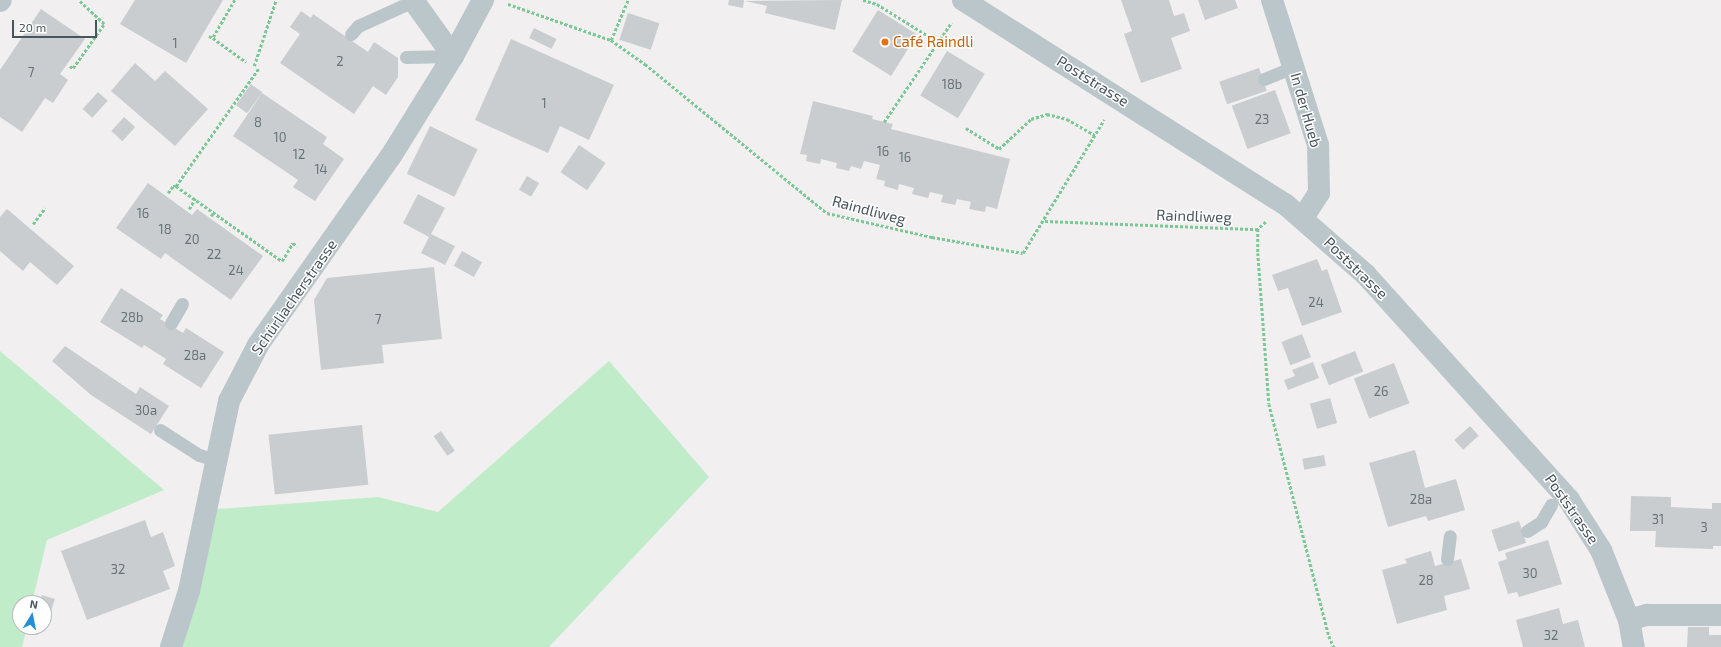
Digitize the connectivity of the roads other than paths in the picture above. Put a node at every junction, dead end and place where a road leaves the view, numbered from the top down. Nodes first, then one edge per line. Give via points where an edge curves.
1 (413, 0) edge
2 (1272, 0) edge
3 (493, 1) edge
4 (967, 1) edge
5 (352, 34) dead end
6 (453, 56) junction
7 (406, 57) dead end
8 (1294, 67) junction
9 (1264, 79) dead end
10 (1303, 218) junction
11 (182, 304) dead end
12 (171, 323) dead end
13 (160, 430) dead end
14 (217, 460) junction
15 (1551, 505) dead end
16 (1527, 531) dead end
17 (1450, 536) dead end
18 (1447, 558) dead end
19 (1721, 615) edge
20 (1629, 620) junction
21 (171, 647) edge
22 (1634, 647) edge

1 - 5 lane via 358,26
1 - 6 street
2 - 8 street, In der Hueb
3 - 6 street, Schürliacherstrasse
4 - 10 street, Poststrasse via 1118,96
6 - 7 lane
6 - 14 street, Schürliacherstrasse via 391,156 258,345 230,401
8 - 9 lane
8 - 10 street, In der Hueb via 1318,145 1319,193
10 - 20 street, Poststrasse via 1366,275 1555,482 1601,550
11 - 12 lane
13 - 14 lane via 200,455
14 - 21 street, Schürliacherstrasse via 189,591
15 - 16 lane via 1541,522
17 - 18 lane
19 - 20 street via 1647,615
20 - 22 street, Poststrasse

